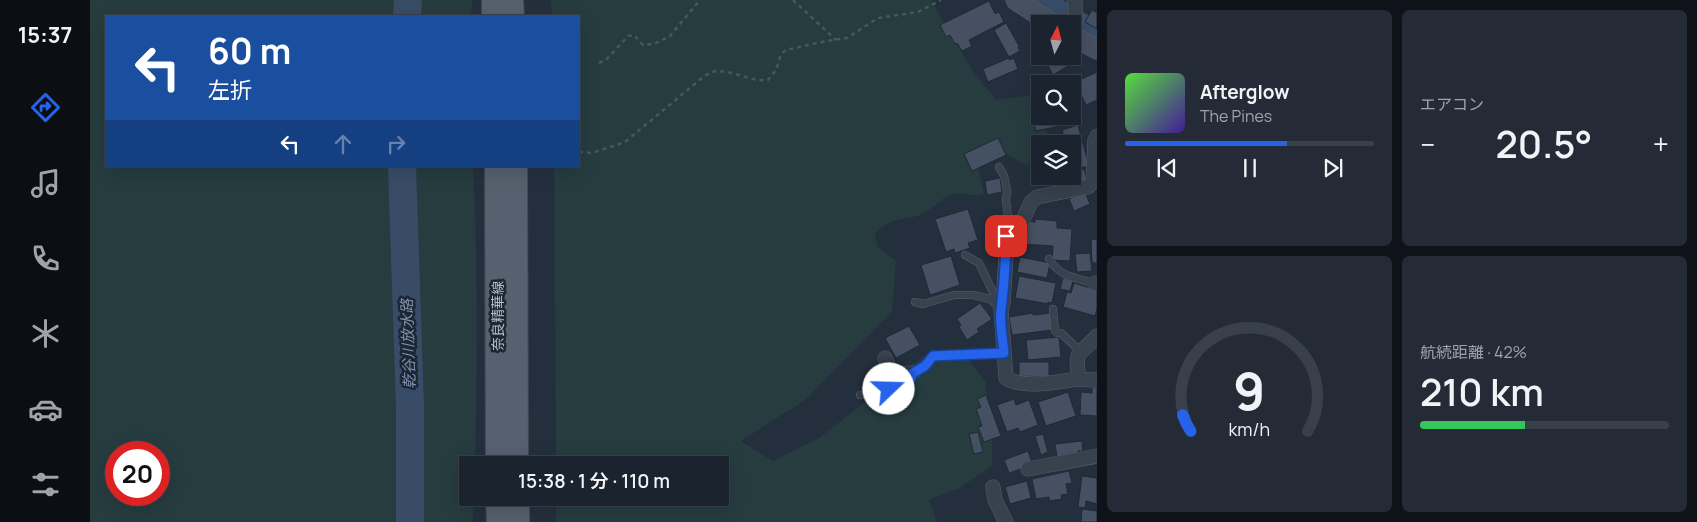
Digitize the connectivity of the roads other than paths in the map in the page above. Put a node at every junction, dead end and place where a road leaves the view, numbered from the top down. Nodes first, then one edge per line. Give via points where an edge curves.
1 (493, 0) edge
2 (512, 0) edge
3 (1016, 0) edge
4 (1074, 0) edge
5 (493, 15) edge
6 (513, 15) edge
7 (1038, 15) edge
8 (1074, 15) edge
9 (1081, 34) edge
10 (1097, 49) edge
11 (1097, 136) edge
12 (496, 167) edge
13 (516, 167) edge
14 (999, 167) dead end
15 (965, 255) dead end
16 (1006, 257) junction
17 (1049, 259) dead end
18 (1096, 283) edge
19 (915, 302) dead end
20 (1053, 309) dead end
21 (1001, 310) junction
22 (1097, 336) edge
23 (1080, 352) junction
24 (1004, 353) junction
25 (884, 358) dead end
26 (913, 373) junction
27 (1079, 379) junction
28 (1097, 380) edge
29 (860, 395) dead end
30 (497, 456) edge
31 (517, 456) edge
32 (1097, 456) edge
33 (1028, 469) dead end
34 (993, 487) dead end
35 (497, 506) edge
36 (518, 506) edge
37 (498, 522) edge
38 (518, 522) edge
39 (1006, 522) edge

1 - 5 main road
2 - 6 main road
3 - 7 street
4 - 8 street
9 - 10 street
11 - 16 street via 1091,185 1033,199
12 - 30 main road, 奈良精華線
13 - 31 main road, 奈良精華線
14 - 16 lane via 1007,191
15 - 21 lane via 979,263
16 - 21 street
17 - 18 lane via 1063,274
19 - 21 lane via 923,304 954,294 972,295 990,299
20 - 23 lane via 1055,331
21 - 24 street
22 - 23 street
23 - 27 street via 1076,361
24 - 26 lane via 933,356
24 - 27 street via 1004,373 1011,381 1039,384
25 - 26 street via 892,374
26 - 29 lane via 903,388
27 - 28 street
32 - 33 street
34 - 39 street via 995,500
35 - 37 main road
36 - 38 main road

